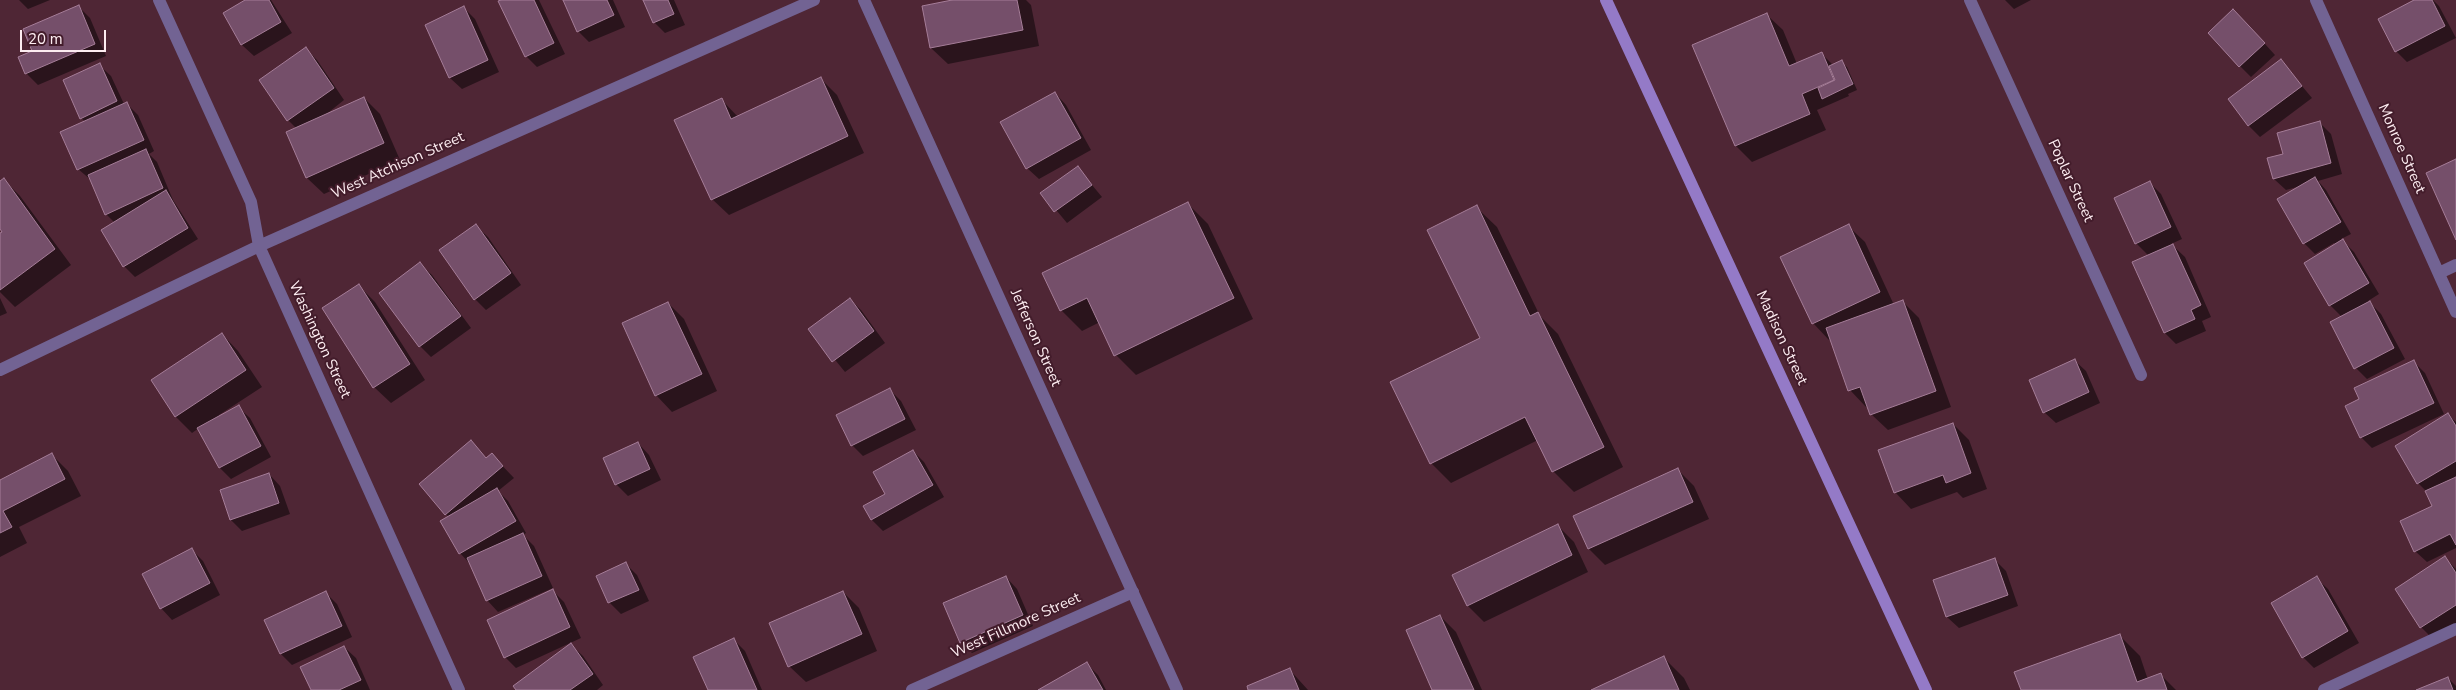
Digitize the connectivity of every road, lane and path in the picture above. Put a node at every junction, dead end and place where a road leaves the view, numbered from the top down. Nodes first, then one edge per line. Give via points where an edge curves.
1 (159, 0) edge
2 (814, 0) edge
3 (864, 0) edge
4 (1606, 0) edge
5 (1970, 0) edge
6 (2316, 0) edge
7 (259, 246) junction
8 (2456, 264) edge
9 (2439, 272) junction
10 (2456, 312) edge
11 (0, 370) edge
12 (2141, 375) dead end
13 (1133, 592) junction
14 (2456, 629) edge
15 (459, 690) edge
16 (912, 690) edge
17 (1177, 690) edge
18 (1926, 690) edge
19 (2324, 690) edge

1 - 7 street, Washington Street via 251,202
2 - 7 street, West Atchison Street
3 - 13 street, Jefferson Street
4 - 18 main road, Madison Street
5 - 12 street, Poplar Street
6 - 9 street, Monroe Street
7 - 11 street, West Atchison Street
7 - 15 street, Washington Street
8 - 9 street
9 - 10 street, Monroe Street
13 - 16 street, West Fillmore Street
13 - 17 street, Jefferson Street
14 - 19 street

